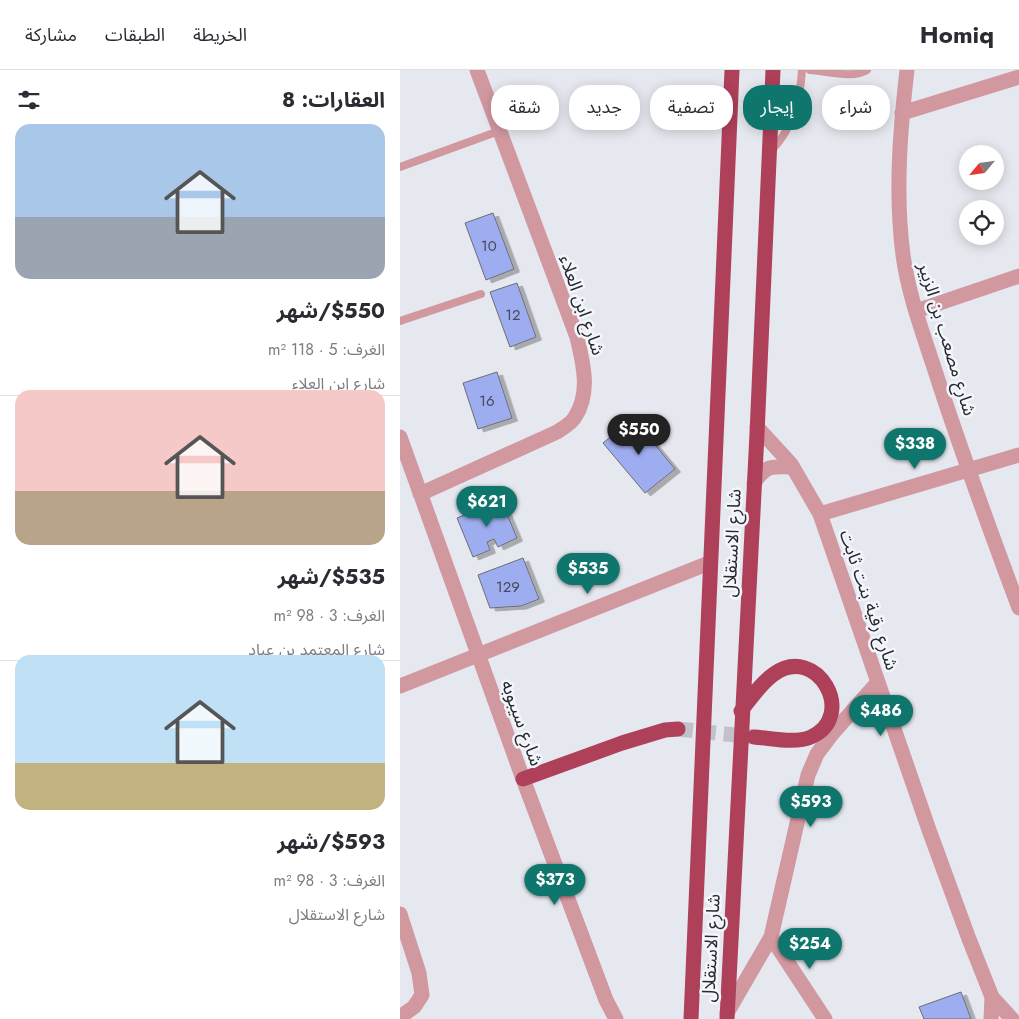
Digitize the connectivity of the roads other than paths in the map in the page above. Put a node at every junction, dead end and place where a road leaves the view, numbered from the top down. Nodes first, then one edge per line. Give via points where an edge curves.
1 (477, 70) edge
2 (732, 70) edge
3 (773, 70) edge
4 (802, 70) edge
5 (810, 70) edge
6 (819, 70) edge
7 (868, 70) edge
8 (907, 70) edge
9 (834, 71) edge
10 (1019, 77) edge
11 (902, 113) junction
12 (499, 131) junction
13 (769, 153) junction
14 (400, 167) edge
15 (1019, 276) edge
16 (481, 294) dead end
17 (916, 311) junction
18 (400, 321) edge
19 (757, 427) junction
20 (400, 437) edge
21 (1019, 455) edge
22 (793, 467) junction
23 (968, 470) junction
24 (754, 483) junction
25 (420, 494) junction
26 (820, 514) junction
27 (709, 563) junction
28 (1019, 608) edge
29 (478, 655) junction
30 (878, 682) junction
31 (400, 686) edge
32 (741, 711) junction
33 (678, 729) tunnel mouth
34 (754, 737) tunnel mouth
35 (523, 779) junction
36 (400, 914) edge
37 (771, 937) junction
38 (729, 972) junction
39 (750, 972) junction
40 (992, 996) junction
41 (727, 1016) edge
42 (400, 1017) edge
43 (616, 1019) edge
44 (691, 1019) edge
45 (825, 1019) edge
46 (991, 1019) edge
47 (1012, 1019) edge

1 - 12 street, شارع ابن العلاء
2 - 27 highway, شارع الاستقلال
3 - 13 highway, شارع الاستقلال
4 - 13 lane via 800,95 794,114 786,132
5 - 6 lane
6 - 9 lane
7 - 9 lane via 864,73
8 - 11 street, شارع مصعب بن الزبير
10 - 11 street
11 - 17 street, شارع مصعب بن الزبير via 900,224
12 - 14 lane
12 - 25 street, شارع ابن العلاء via 577,337 584,366 585,394 575,418 557,432
13 - 19 highway, شارع الاستقلال
15 - 17 street
16 - 18 lane
17 - 23 street, شارع مصعب بن الزبير
19 - 22 street, شارع رقية بنت ثابت
19 - 24 highway, شارع الاستقلال
20 - 25 street, شارع سيبوبه
21 - 23 street
22 - 24 street via 772,466 761,472
22 - 26 street, شارع رقية بنت ثابت
23 - 26 street
23 - 28 street, شارع مصعب بن الزبير
24 - 32 highway, شارع الاستقلال
25 - 29 street, شارع سيبوبه
26 - 30 street, شارع رقية بنت ثابت
27 - 29 street
27 - 44 highway, شارع الاستقلال
29 - 31 street
29 - 35 street, شارع سيبوبه
30 - 37 street via 832,734 817,754 808,775
30 - 40 street, شارع رقية بنت ثابت via 929,830
32 - 34 highway via 762,684 785,668 794,666 810,670 826,685 833,700 831,714 826,725 816,734 801,740
32 - 38 highway, شارع الاستقلال
33 - 35 highway via 622,743
35 - 43 street, شارع سيبوبه
36 - 42 street via 419,973 422,995 414,1007
37 - 39 street
37 - 45 street
38 - 39 street via 740,978
38 - 41 highway, شارع الاستقلال
39 - 41 street
40 - 46 street, شارع رقية بنت ثابت
40 - 47 street, شارع رقية بنت ثابت

